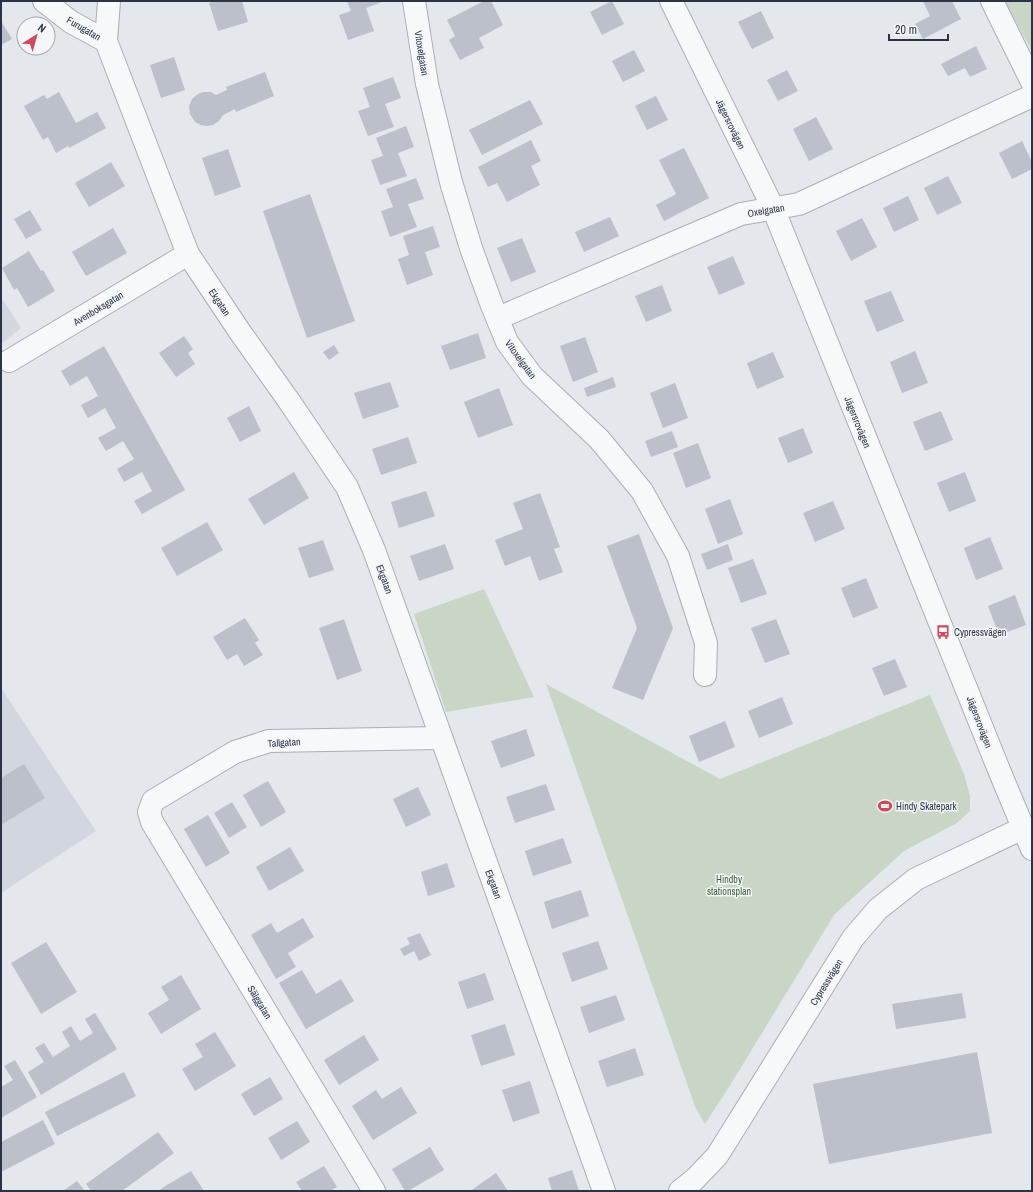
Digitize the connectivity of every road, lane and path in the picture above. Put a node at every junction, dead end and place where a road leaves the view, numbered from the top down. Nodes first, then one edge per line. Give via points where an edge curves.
1 (44, 1) edge
2 (109, 1) edge
3 (414, 1) edge
4 (671, 1) edge
5 (992, 1) edge
6 (106, 41) junction
7 (1032, 82) edge
8 (1032, 96) edge
9 (773, 208) junction
10 (188, 254) junction
11 (498, 318) junction
12 (9, 362) dead end
13 (705, 675) dead end
14 (441, 738) junction
15 (149, 812) joint
16 (1023, 828) junction
17 (1032, 849) edge
18 (374, 1191) edge
19 (604, 1191) edge
20 (680, 1191) edge

1 - 6 street, Furugatan via 72,22
2 - 6 street, Ekgatan
3 - 11 street, Vitoxelgatan via 427,84 451,182 471,248
4 - 9 street, Jägersrovägen
5 - 7 street
6 - 10 street, Ekgatan
8 - 9 street, Oxelgatan via 799,204
9 - 11 street, Oxelgatan via 741,214
9 - 16 street, Jägersrovägen
10 - 12 street, Avenboksgatan
10 - 14 street, Ekgatan via 347,486 374,550
11 - 13 street, Vitoxelgatan via 507,342 532,376 599,439 642,491 678,556 706,643
14 - 15 street, Tallgatan via 269,741 236,752 153,801
14 - 19 street, Ekgatan
15 - 18 street, Sälggatan via 152,822
16 - 17 street, Jägersrovägen
16 - 20 street, Cypressvägen via 916,879 878,910 853,938 717,1156

